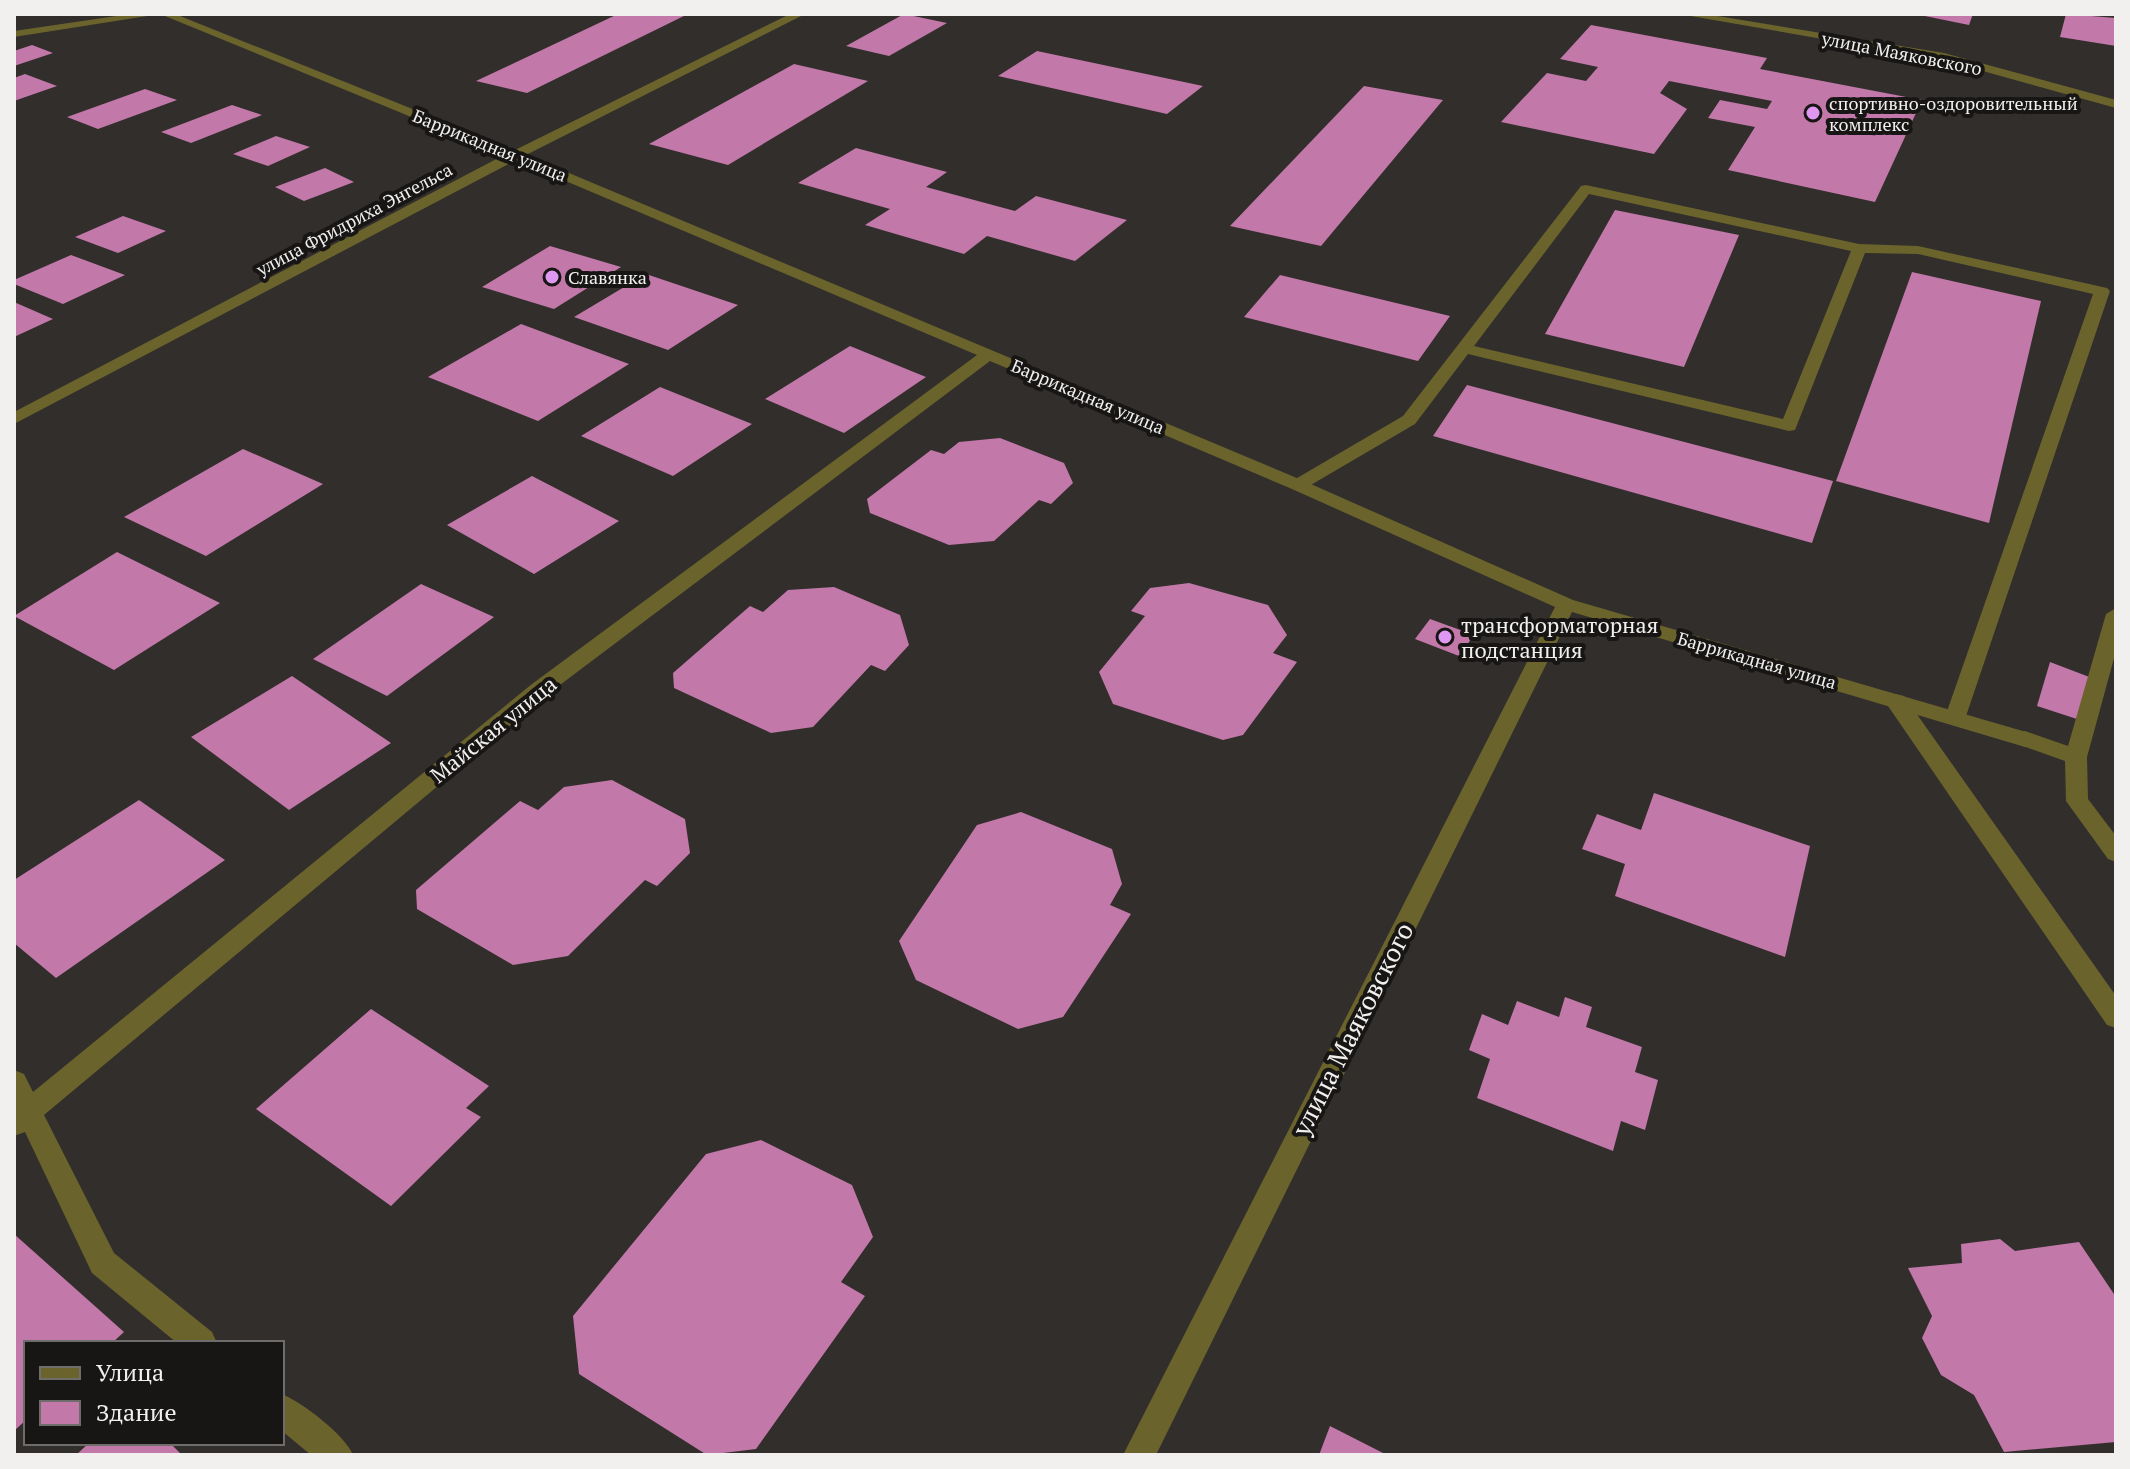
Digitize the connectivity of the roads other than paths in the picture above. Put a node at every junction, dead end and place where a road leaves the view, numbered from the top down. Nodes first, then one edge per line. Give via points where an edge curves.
1 (154, 14) edge
2 (165, 14) edge
3 (799, 14) edge
4 (1685, 14) edge
5 (14, 34) edge
6 (2116, 104) edge
7 (515, 155) junction
8 (1859, 248) junction
9 (1464, 348) junction
10 (989, 354) junction
11 (14, 419) edge
12 (1298, 485) junction
13 (1566, 604) junction
14 (2116, 614) edge
15 (1896, 701) junction
16 (1956, 717) junction
17 (2076, 757) junction
18 (2116, 853) edge
19 (2116, 1017) edge
20 (14, 1082) edge
21 (22, 1118) edge
22 (199, 1341) edge
23 (284, 1412) edge
24 (337, 1455) edge
25 (1139, 1455) edge

1 - 5 street
2 - 7 street, Баррикадная улица
3 - 7 street, улица Фридриха Энгельса
4 - 6 street, улица Маяковского via 1944,57
7 - 10 street, Баррикадная улица
7 - 11 street, улица Фридриха Энгельса
8 - 9 street via 1586,189
8 - 9 street via 1789,426
8 - 16 street via 1918,250 2102,291
9 - 12 street via 1409,420
10 - 12 street, Баррикадная улица
10 - 21 street, Майская улица via 540,689
12 - 13 street, Баррикадная улица
13 - 15 street, Баррикадная улица
13 - 25 street, улица Маяковского
14 - 17 street
15 - 16 street, Баррикадная улица
15 - 19 street
16 - 17 street, Баррикадная улица
17 - 18 street via 2077,801
20 - 21 street
21 - 22 street via 103,1263
23 - 24 street

